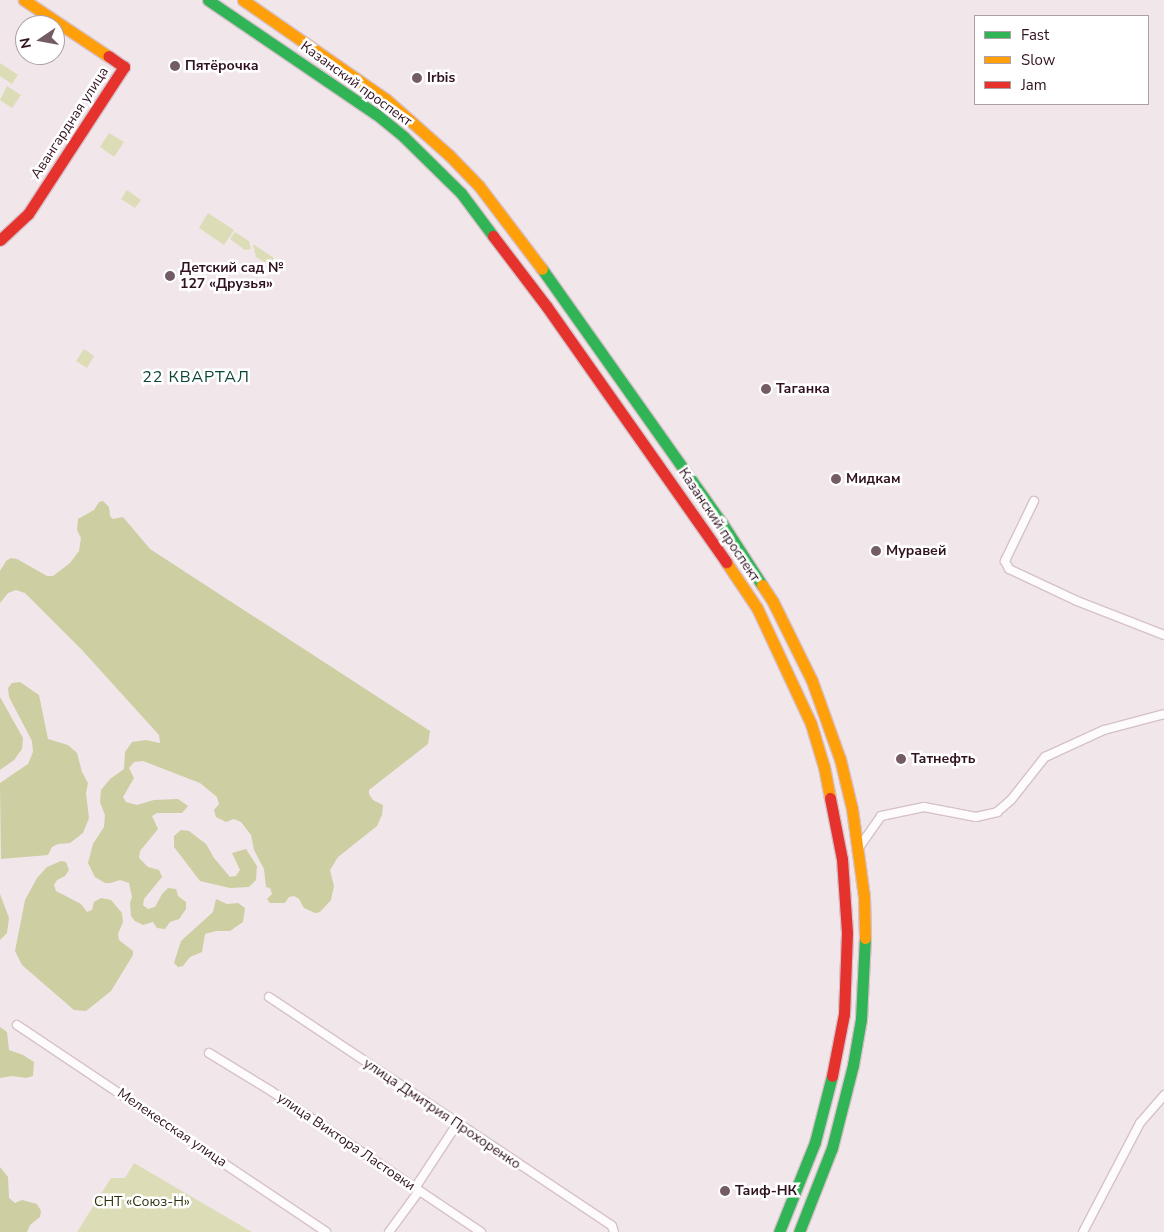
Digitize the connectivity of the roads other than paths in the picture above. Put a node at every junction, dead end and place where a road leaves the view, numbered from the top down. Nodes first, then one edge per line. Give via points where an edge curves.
1 (24, 0) edge
2 (208, 0) edge
3 (243, 0) edge
4 (0, 240) edge
5 (631, 396) junction
6 (616, 404) junction
7 (1034, 500) dead end
8 (1164, 635) edge
9 (1164, 714) edge
10 (858, 849) junction
11 (269, 997) dead end
12 (18, 1025) dead end
13 (209, 1053) dead end
14 (1164, 1095) edge
15 (457, 1124) junction
16 (417, 1189) junction
17 (326, 1232) edge
18 (389, 1232) edge
19 (482, 1232) edge
20 (614, 1232) edge
21 (778, 1232) edge
22 (799, 1232) edge
23 (1083, 1232) edge

1 - 4 main road, Авангардная улица via 124,67 28,214
2 - 6 main road, Казанский проспект via 376,114 435,165 495,235
3 - 5 main road, Казанский проспект via 387,100 449,155 507,222
5 - 6 main road via 621,391 616,394
5 - 10 main road, Казанский проспект via 742,553 792,637 840,759
6 - 21 main road, Казанский проспект via 707,532 756,608 811,724 835,813 846,895 844,1014 815,1142
7 - 8 street via 1005,561 1009,570
9 - 10 street via 1104,730 1045,757 1011,800 996,812 976,816 924,808 881,816
10 - 22 main road, Казанский проспект via 865,933 861,1019 854,1065 832,1148
11 - 15 street, улица Дмитрия Прохоренко
12 - 17 street, Мелекесская улица
13 - 16 street, улица Виктора Ластовки
14 - 23 street via 1140,1123
15 - 16 street
15 - 20 street, улица Дмитрия Прохоренко via 612,1226
16 - 18 street
16 - 19 street, улица Виктора Ластовки

